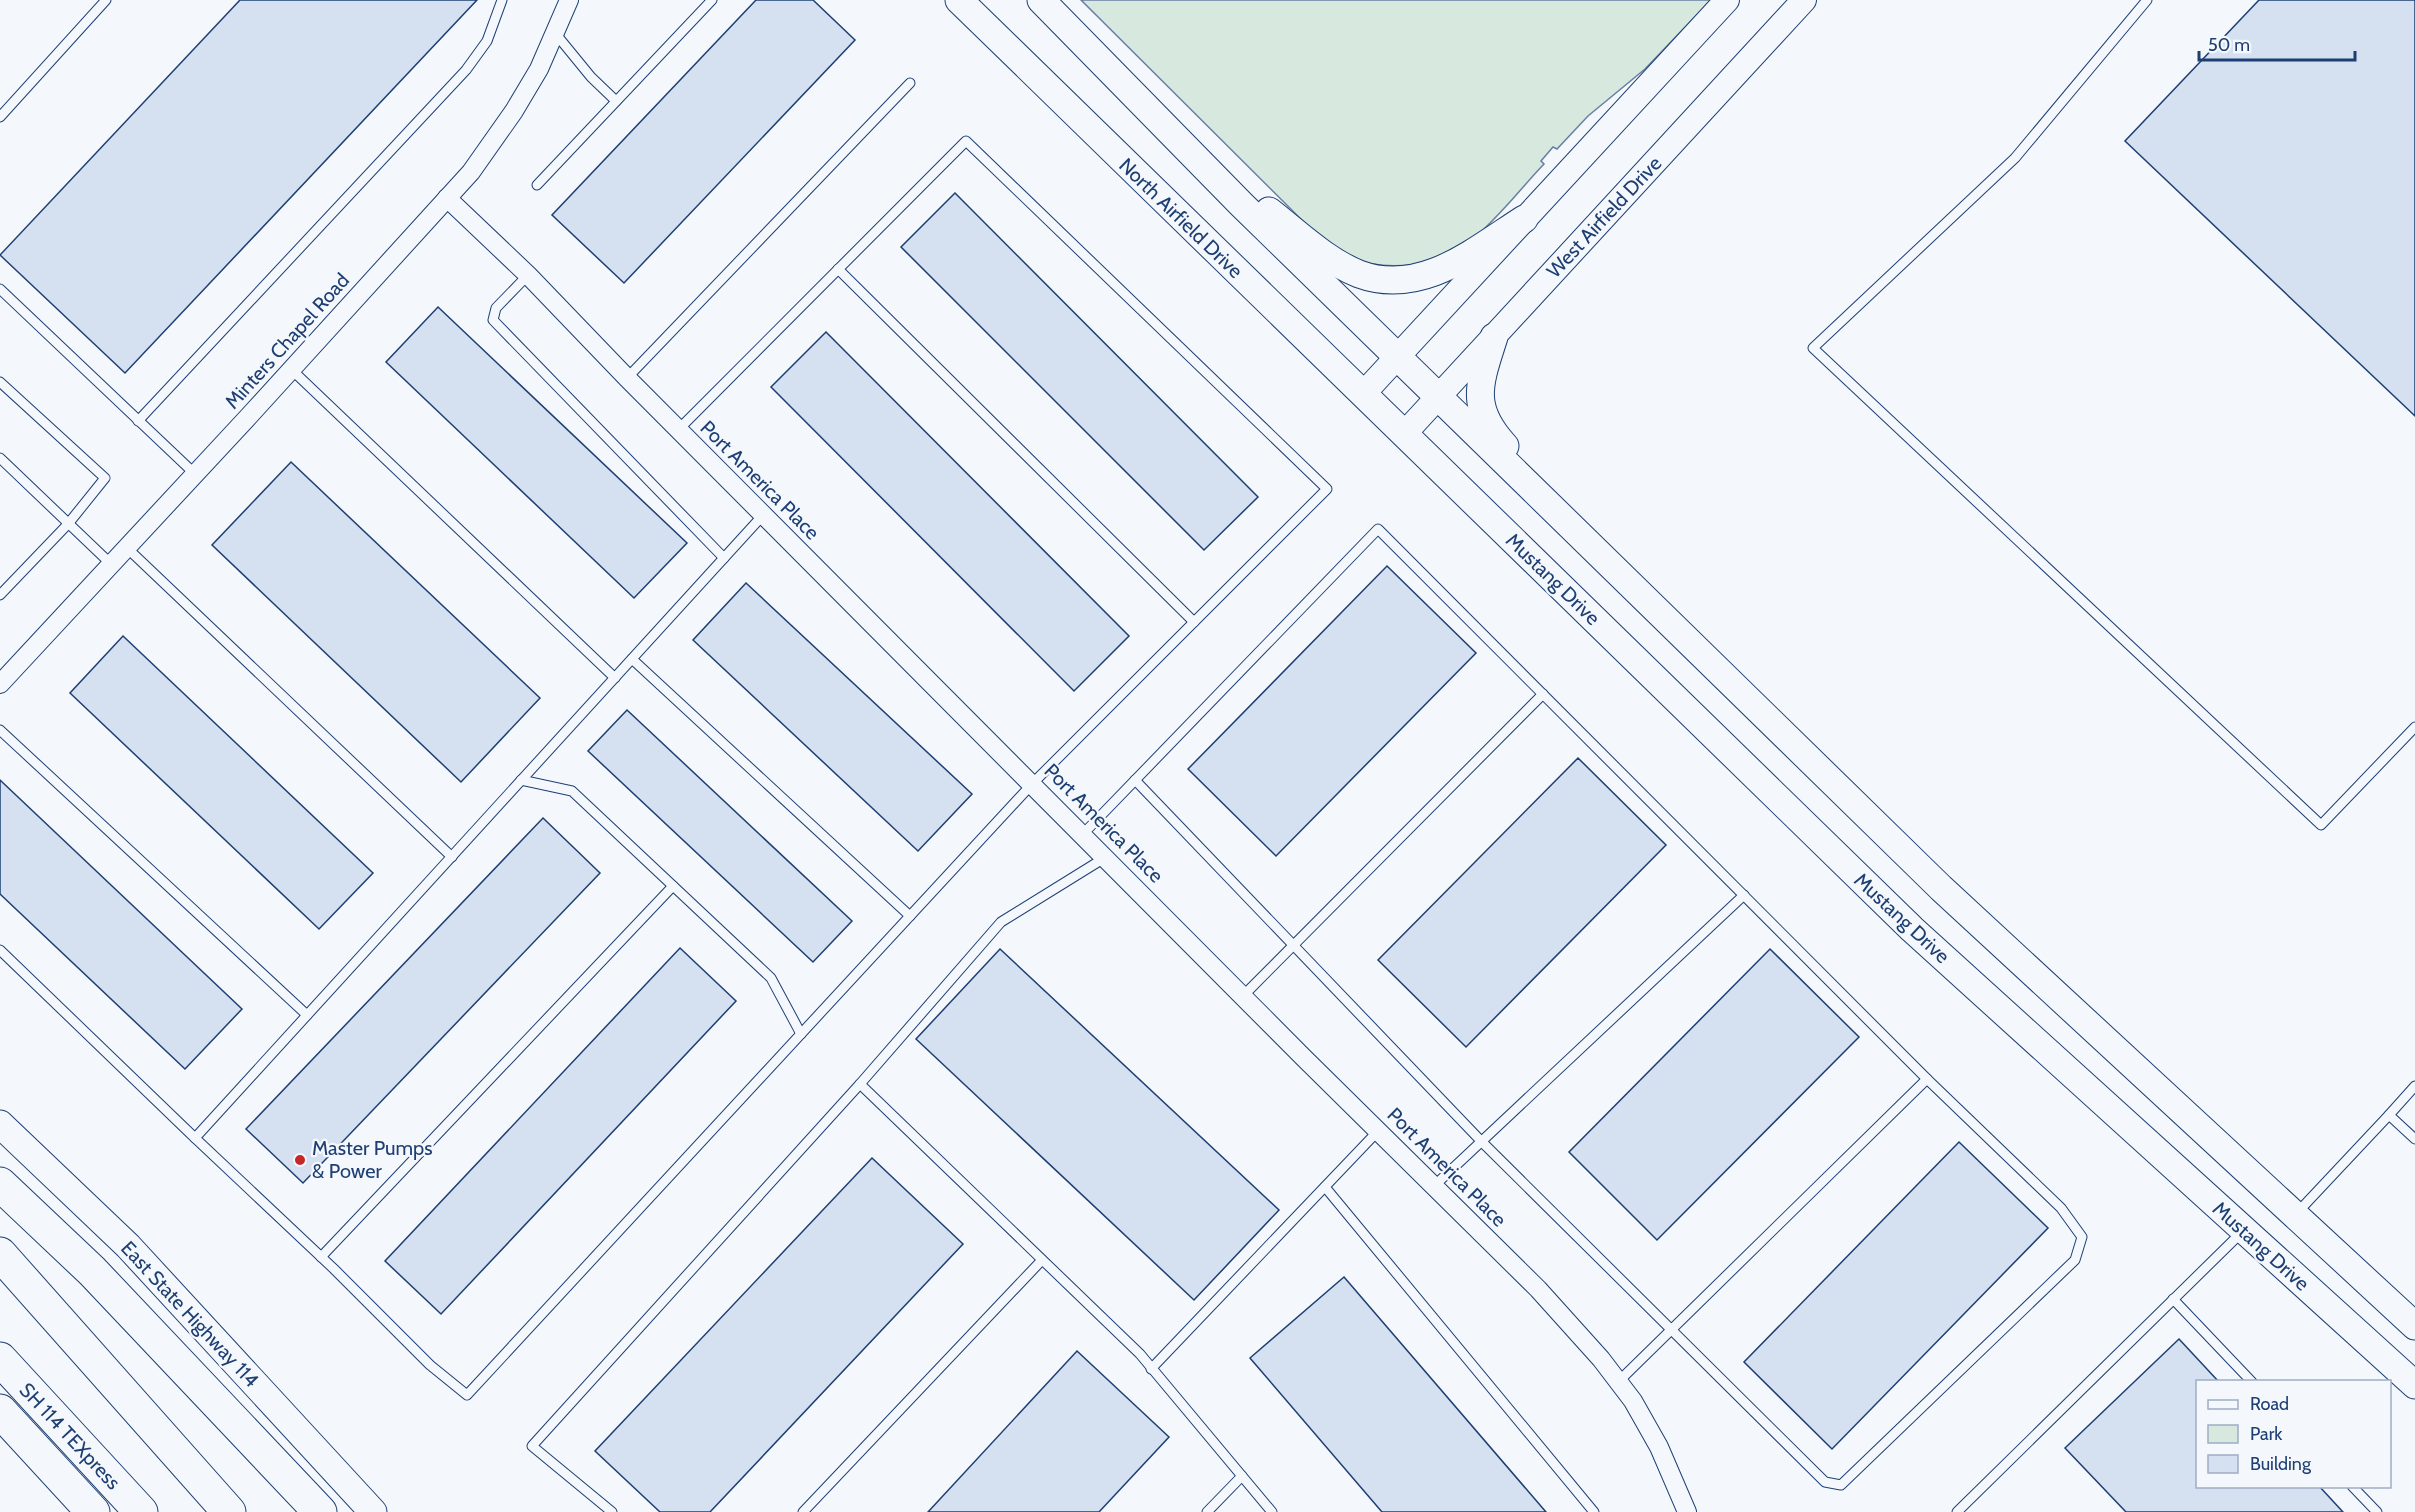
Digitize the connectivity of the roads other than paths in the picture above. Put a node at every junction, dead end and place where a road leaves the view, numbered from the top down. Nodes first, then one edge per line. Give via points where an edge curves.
1 (106, 0) edge
2 (502, 0) edge
3 (568, 0) edge
4 (712, 0) edge
5 (959, 0) edge
6 (1041, 0) edge
7 (1727, 0) edge
8 (1804, 0) edge
9 (2147, 0) edge
10 (555, 33) junction
11 (910, 83) dead end
12 (616, 101) junction
13 (0, 117) edge
14 (1178, 139) junction
15 (537, 185) dead end
16 (447, 198) junction
17 (1524, 219) junction
18 (838, 269) junction
19 (528, 275) junction
20 (0, 289) edge
21 (1494, 337) junction
22 (1397, 357) junction
23 (292, 370) junction
24 (627, 378) junction
25 (0, 382) edge
26 (1363, 394) junction
27 (1438, 397) junction
28 (138, 421) junction
29 (678, 430) junction
30 (1404, 434) junction
31 (0, 458) edge
32 (195, 474) junction
33 (764, 514) junction
34 (68, 524) junction
35 (126, 548) junction
36 (724, 558) junction
37 (111, 564) junction
38 (0, 596) edge
39 (1646, 600) junction
40 (1194, 622) junction
41 (632, 659) junction
42 (615, 678) junction
43 (0, 684) edge
44 (1543, 694) junction
45 (2415, 727) edge
46 (0, 730) edge
47 (521, 780) junction
48 (1136, 780) junction
49 (1033, 783) junction
50 (1083, 834) junction
51 (452, 856) junction
52 (1106, 857) junction
53 (673, 886) junction
54 (1744, 895) junction
55 (910, 916) junction
56 (1293, 946) junction
57 (0, 950) edge
58 (1243, 996) junction
59 (307, 1015) junction
60 (801, 1034) junction
61 (1927, 1079) junction
62 (860, 1084) junction
63 (2415, 1086) edge
64 (2389, 1115) junction
65 (0, 1124) edge
66 (1378, 1131) junction
67 (195, 1138) junction
68 (2415, 1139) edge
69 (1482, 1142) junction
70 (0, 1184) edge
71 (1434, 1186) junction
72 (1324, 1187) junction
73 (2295, 1215) junction
74 (2243, 1230) junction
75 (0, 1254) edge
76 (321, 1257) junction
77 (1042, 1260) junction
78 (2173, 1299) junction
79 (2415, 1326) edge
80 (1672, 1329) junction
81 (0, 1359) edge
82 (1152, 1369) junction
83 (2250, 1380) edge
84 (1618, 1382) junction
85 (2415, 1385) edge
86 (0, 1411) edge
87 (1242, 1476) junction
88 (2354, 1488) edge
89 (93, 1512) edge
90 (141, 1512) edge
91 (229, 1512) edge
92 (320, 1512) edge
93 (373, 1512) edge
94 (612, 1512) edge
95 (803, 1512) edge
96 (1207, 1512) edge
97 (1272, 1512) edge
98 (1594, 1512) edge
99 (1687, 1512) edge
100 (1957, 1512) edge
101 (2377, 1512) edge

1 - 13 lane
2 - 28 lane via 487,40 466,70
3 - 10 street, Minters Chapel Road
4 - 12 lane
5 - 26 main road, North Airfield Drive
6 - 14 main road
7 - 17 street
8 - 21 street, West Airfield Drive
9 - 45 lane via 2015,158 1813,348 2321,825
10 - 12 lane
10 - 16 street, Minters Chapel Road via 514,111 471,172
11 - 24 lane
12 - 15 lane
14 - 17 main road via 1332,259 1358,273 1390,282 1423,276 1456,263
14 - 22 main road
16 - 19 street, Port America Place
16 - 23 street, Minters Chapel Road
17 - 22 street
18 - 29 lane
18 - 40 lane
18 - 40 lane via 966,141 1327,489
19 - 24 street, Port America Place
19 - 36 lane via 496,308 493,320
20 - 28 lane
21 - 27 street, West Airfield Drive
21 - 39 main road via 1482,375 1479,405 1491,431
22 - 26 street
22 - 27 main road
23 - 32 street, Minters Chapel Road
23 - 42 lane
24 - 29 street, Port America Place
25 - 34 lane via 105,478
26 - 30 main road, North Airfield Drive
27 - 30 street, West Airfield Drive
27 - 39 main road
28 - 32 lane
29 - 33 street, Port America Place
30 - 74 main road, Mustang Drive via 1912,929
31 - 34 lane
32 - 35 street, Minters Chapel Road
33 - 36 lane
33 - 49 street, Port America Place
34 - 37 lane
34 - 38 lane
35 - 37 street, Minters Chapel Road
35 - 51 lane
36 - 41 lane
37 - 43 street, Minters Chapel Road
39 - 73 main road via 1941,888
40 - 49 lane
41 - 42 lane
41 - 55 lane
42 - 47 lane
44 - 48 lane via 1378,529
44 - 54 lane
44 - 56 lane
46 - 59 lane
47 - 51 lane
47 - 53 lane via 572,791
48 - 50 lane
48 - 56 lane
49 - 50 street, Port America Place
49 - 55 lane
50 - 52 street, Port America Place
51 - 59 lane
52 - 58 street, Port America Place
52 - 62 lane via 1001,922
53 - 60 lane via 771,978
53 - 76 lane
54 - 61 lane
54 - 69 lane
55 - 60 lane
56 - 58 lane
56 - 69 lane
57 - 67 lane
58 - 66 street, Port America Place
59 - 67 lane
60 - 76 lane via 467,1395 430,1365
61 - 80 lane
61 - 80 lane via 2061,1208 2082,1237 2075,1260 1841,1485 1825,1482
62 - 77 lane
62 - 94 lane via 532,1446
63 - 64 lane
64 - 68 lane
64 - 73 lane
65 - 93 main road, East State Highway 114 via 128,1246
66 - 71 street, Port America Place
66 - 72 lane
67 - 76 lane
69 - 71 lane
69 - 80 lane
70 - 92 highway via 92,1271
71 - 84 street, Port America Place via 1538,1289
72 - 82 lane
72 - 98 lane
73 - 79 main road
74 - 78 lane
74 - 85 main road, Mustang Drive
75 - 91 highway
77 - 82 lane
77 - 95 lane
78 - 83 lane
78 - 100 lane
80 - 84 lane
81 - 90 highway, SH 114 TEXpress
82 - 87 lane
84 - 99 street, Port America Place via 1659,1447
86 - 89 highway, SH 114 TEXpress
87 - 96 lane
87 - 97 lane
88 - 101 lane

